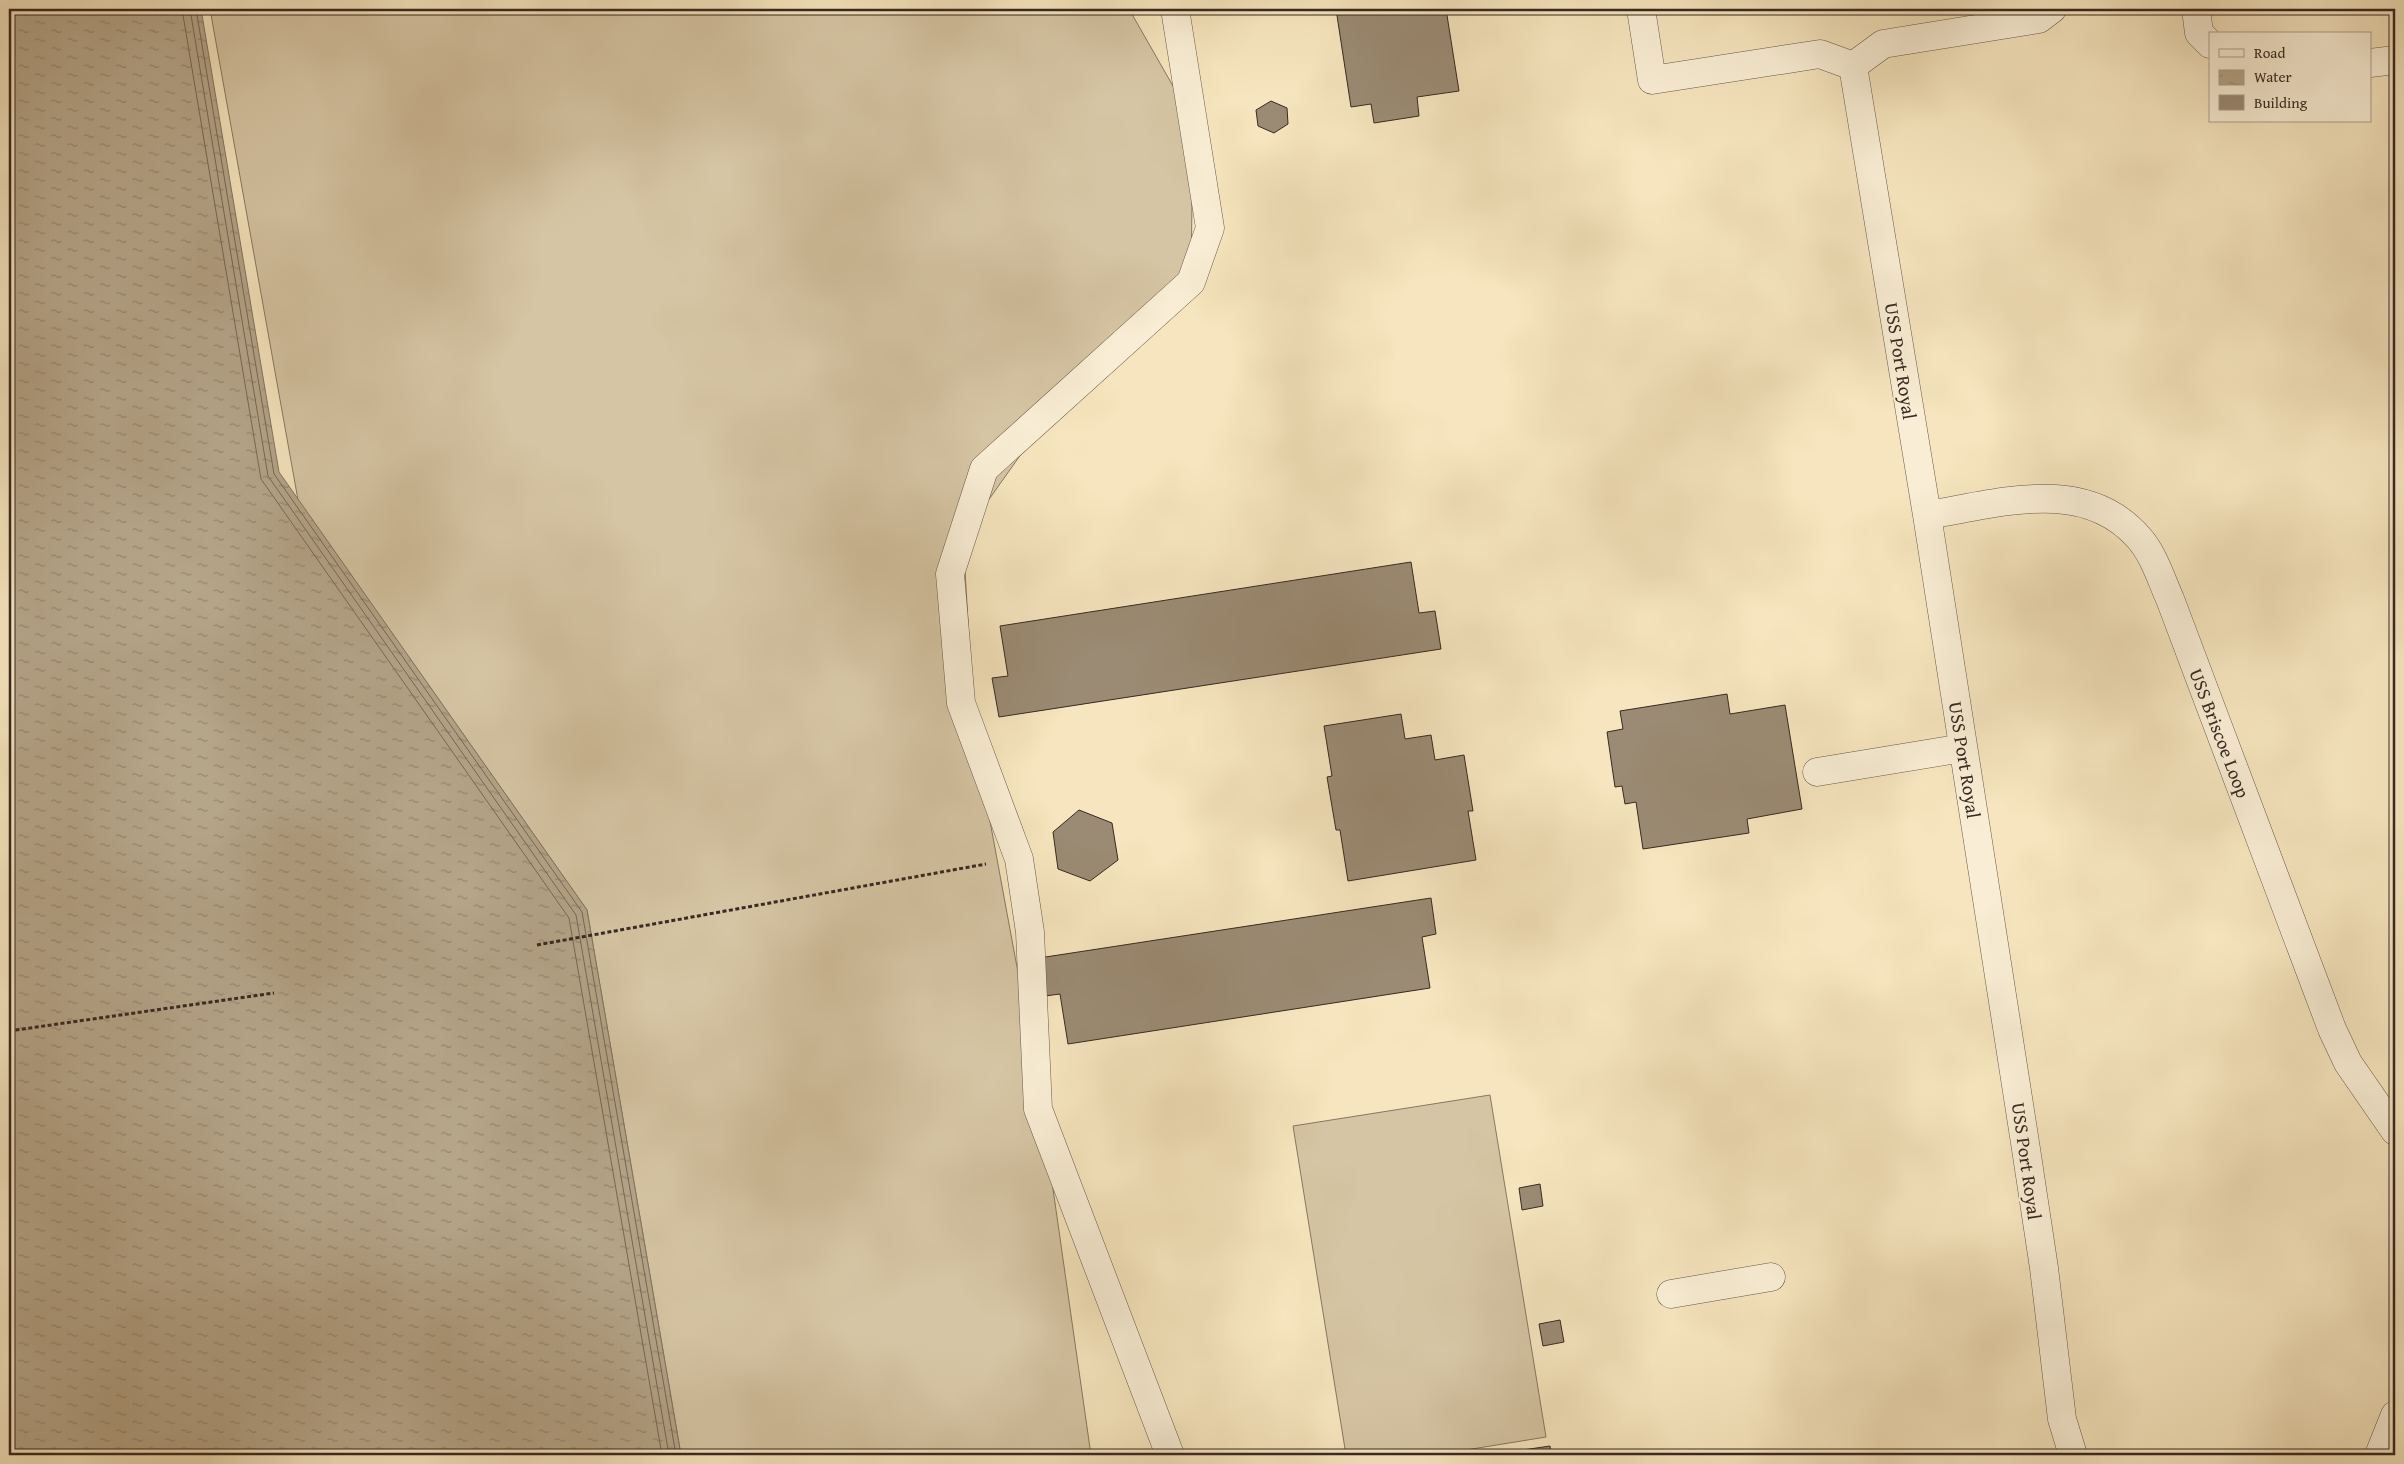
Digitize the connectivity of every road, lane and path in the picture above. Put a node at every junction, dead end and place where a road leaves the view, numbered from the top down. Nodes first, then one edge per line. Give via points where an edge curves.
1 (1176, 9) edge
2 (1641, 9) edge
3 (2052, 9) edge
4 (2196, 9) edge
5 (2393, 9) edge
6 (2395, 27) edge
7 (2209, 43) edge
8 (2395, 60) edge
9 (2372, 63) edge
10 (1853, 66) junction
11 (1927, 516) junction
12 (1962, 748) junction
13 (1817, 772) dead end
14 (1019, 859) junction
15 (537, 944) dead end
16 (274, 993) dead end
17 (9, 1031) edge
18 (2395, 1131) edge
19 (1771, 1277) dead end
20 (1671, 1294) dead end
21 (2395, 1415) edge
22 (1170, 1455) edge
23 (2073, 1455) edge
24 (2380, 1455) edge

1 - 14 street via 1210,228 1191,282 984,470 950,574 961,703
2 - 10 street via 1652,80 1820,54
3 - 10 street via 2039,19 1883,44
4 - 7 street via 2199,33
5 - 6 path via 2391,20
8 - 9 street
10 - 11 street, USS Port Royal
11 - 12 street, USS Port Royal
11 - 18 street, USS Briscoe Loop via 2028,499 2066,498 2099,508 2122,521 2140,539 2170,599 2332,1029 2348,1063
12 - 13 street
12 - 23 street, USS Port Royal via 2044,1268 2062,1419
14 - 15 path
14 - 22 street via 1030,932 1038,1109
16 - 17 path
19 - 20 street
21 - 24 street

